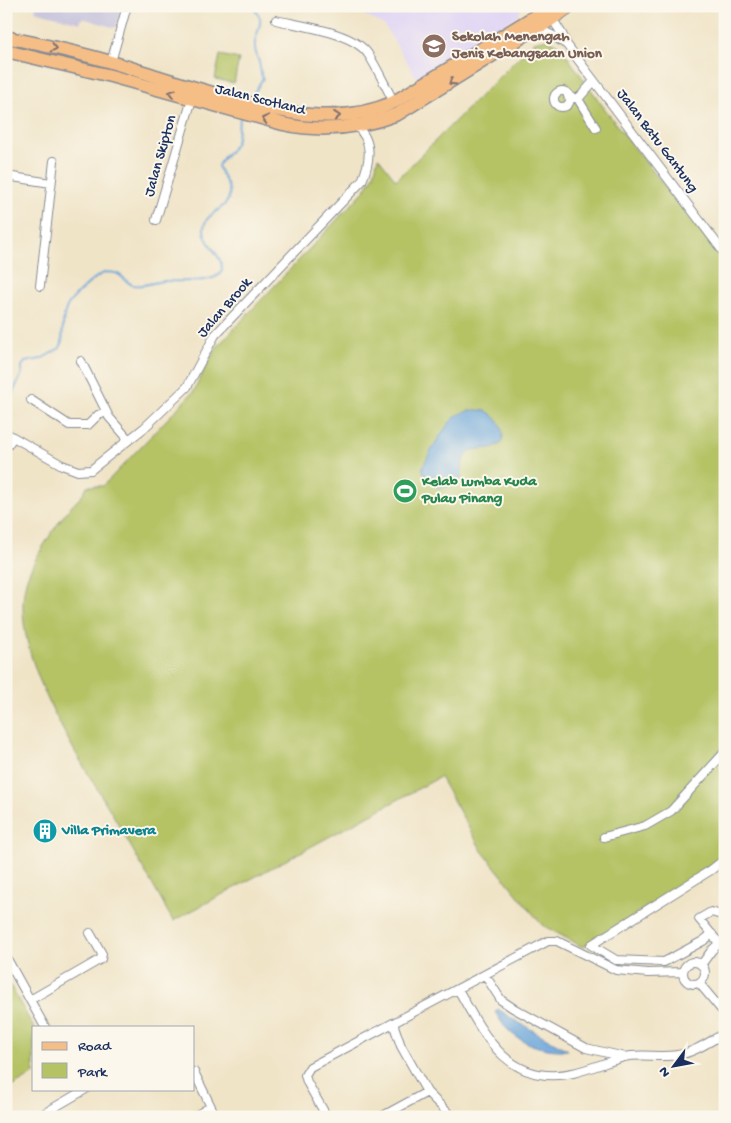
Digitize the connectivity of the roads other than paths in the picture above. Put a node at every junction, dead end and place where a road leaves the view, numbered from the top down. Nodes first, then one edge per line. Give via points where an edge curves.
1 (127, 6) edge
2 (569, 6) edge
3 (544, 17) edge
4 (276, 20) dead end
5 (6, 37) edge
6 (567, 45) junction
7 (6, 51) edge
8 (111, 62) junction
9 (594, 82) junction
10 (568, 96) dead end
11 (192, 99) junction
12 (578, 99) junction
13 (394, 102) junction
14 (244, 108) junction
15 (356, 126) junction
16 (596, 128) dead end
17 (54, 161) dead end
18 (6, 176) edge
19 (52, 183) junction
20 (156, 220) dead end
21 (721, 243) edge
22 (725, 254) edge
23 (40, 286) dead end
24 (81, 361) dead end
25 (31, 400) dead end
26 (106, 412) junction
27 (9, 435) edge
28 (129, 440) junction
29 (6, 448) edge
30 (725, 752) edge
31 (604, 837) dead end
32 (725, 859) edge
33 (725, 916) edge
34 (90, 933) dead end
35 (712, 934) junction
36 (722, 941) edge
37 (6, 957) edge
38 (701, 965) junction
39 (682, 972) junction
40 (485, 975) junction
41 (699, 983) junction
42 (458, 989) junction
43 (30, 1000) junction
44 (725, 1014) edge
45 (393, 1023) junction
46 (44, 1026) edge
47 (725, 1033) edge
48 (625, 1057) junction
49 (195, 1074) edge
50 (83, 1090) edge
51 (427, 1092) junction
52 (210, 1107) junction
53 (38, 1117) edge
54 (194, 1117) edge
55 (216, 1117) edge
56 (327, 1117) edge
57 (382, 1117) edge
58 (452, 1117) edge

1 - 8 street
2 - 3 highway, Jalan Scotland
3 - 6 street, Jalan Batu Gantung via 562,34
3 - 6 street, Jalan Batu Gantung via 552,35
3 - 13 main road, Jalan Scotland
3 -> 15 main road, Jalan Scotland via 398,114
4 - 13 street via 340,36 358,45 368,54
5 -> 8 main road, Jalan Scotland
6 - 9 street, Jalan Batu Gantung
11 -> 7 main road, Jalan Scotland
8 - 14 main road, Jalan Scotland
9 - 12 street
9 - 21 street, Jalan Batu Gantung
10 - 12 street
11 - 14 main road, Jalan Scotland
11 - 20 street, Jalan Skipton
12 - 16 street
14 -> 13 main road, Jalan Scotland via 332,117 370,111
15 -> 14 main road, Jalan Scotland via 297,127
15 - 28 street, Jalan Brook via 366,137 370,154 362,181 215,335 187,387
17 - 19 street
18 - 19 street
19 - 23 street
21 - 22 street, Jalan Batu Gantung
24 - 26 street
25 - 26 street via 72,426 88,425
26 - 28 street
27 - 28 street, Jalan Brook via 78,471 91,470
27 - 29 street
30 - 31 street via 671,811 645,826
32 - 35 street via 591,945 616,960 664,962
33 - 35 street via 711,912 699,919
34 - 43 street via 102,954 101,958
35 - 36 street
36 - 38 street
37 - 43 street
38 - 39 street via 691,962
38 - 41 street via 705,975
39 - 40 street via 616,970 553,940
39 - 41 street via 687,982
40 - 42 street
40 - 48 street via 501,1000 513,1008 586,1048
41 - 44 street
42 - 45 street
42 - 48 street via 492,1046 514,1065 528,1071 571,1073
43 - 46 street
45 - 51 street via 401,1046
45 - 56 street via 307,1070 304,1075
47 - 48 street via 677,1056
49 - 52 street
50 - 53 street
51 - 57 street
51 - 58 street
52 - 54 street
52 - 55 street

